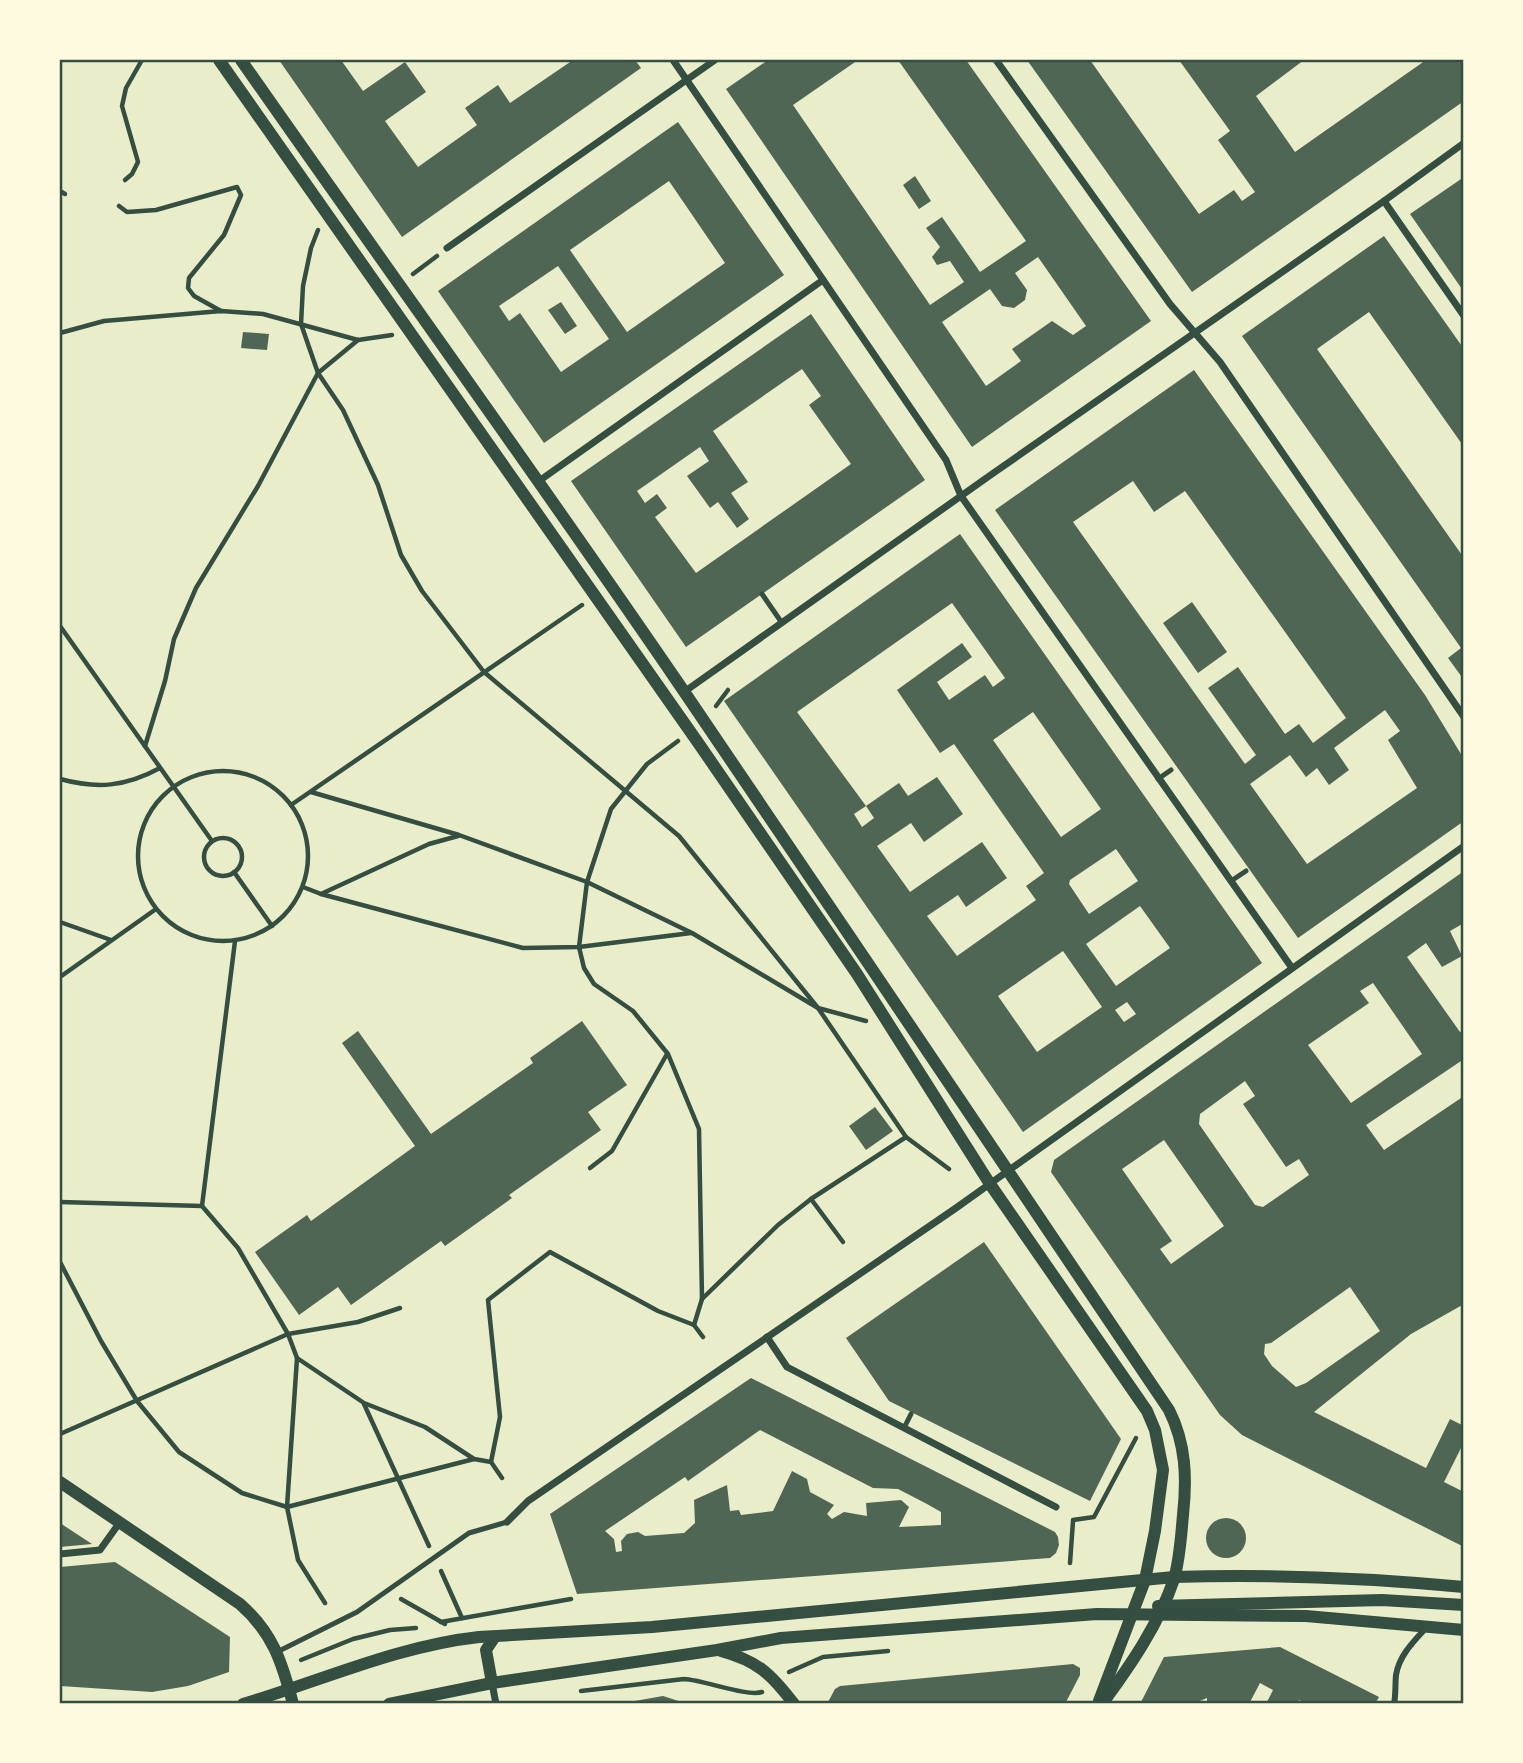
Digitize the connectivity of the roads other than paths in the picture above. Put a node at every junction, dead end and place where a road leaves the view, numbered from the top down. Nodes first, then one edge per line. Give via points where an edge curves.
1 (219, 60) edge
2 (242, 60) edge
3 (673, 60) edge
4 (715, 60) edge
5 (996, 60) edge
6 (687, 80) junction
7 (1464, 143) edge
8 (1384, 201) junction
9 (447, 248) dead end
10 (823, 280) junction
11 (1464, 316) edge
12 (1195, 332) junction
13 (538, 481) junction
14 (961, 496) junction
15 (762, 594) dead end
16 (782, 622) junction
17 (684, 692) junction
18 (1464, 717) edge
19 (1171, 769) dead end
20 (1158, 779) junction
21 (1464, 846) edge
22 (1245, 871) dead end
23 (1231, 881) junction
24 (1292, 968) junction
25 (1007, 1171) junction
26 (990, 1184) junction
27 (767, 1337) junction
28 (911, 1414) dead end
29 (904, 1428) junction
30 (60, 1482) edge
31 (1056, 1507) road end
32 (121, 1522) junction
33 (507, 1522) joint
34 (60, 1554) edge
35 (1174, 1577) junction
36 (1145, 1580) junction
37 (1464, 1587) edge
38 (1464, 1605) edge
39 (1161, 1610) junction
40 (1131, 1614) junction
41 (1426, 1628) junction
42 (1464, 1630) edge
43 (494, 1638) junction
44 (717, 1650) junction
45 (277, 1652) junction
46 (492, 1683) junction
47 (289, 1690) junction
48 (243, 1703) edge
49 (293, 1703) edge
50 (389, 1703) edge
51 (496, 1703) edge
52 (794, 1703) edge
53 (1100, 1703) edge
54 (1394, 1703) edge

1 - 26 street via 817,917
2 - 13 street
3 - 6 street
4 - 6 street
5 - 12 street via 1170,304
6 - 9 street
6 - 10 street
7 - 8 street
8 - 11 street
8 - 12 street
10 - 13 street
10 - 14 street via 946,460
12 - 14 street
12 - 18 street
13 - 17 street
14 - 16 street
14 - 20 street
15 - 16 lane
16 - 17 street
17 - 25 street
19 - 20 lane
20 - 23 street
21 - 24 street
22 - 23 lane
23 - 24 street
24 - 25 street
25 - 26 street
25 - 35 street via 1176,1425 1186,1489
26 - 27 street
26 - 36 street via 1147,1411 1155,1430 1162,1489
27 - 29 street via 787,1367
27 - 33 street via 528,1501
28 - 29 lane
29 - 31 street
30 - 32 street
32 - 34 street via 100,1550
32 - 45 street via 240,1604 261,1625
33 - 45 lane via 469,1533 357,1612
35 - 36 street
35 - 37 street via 1399,1581
35 - 39 street
36 - 40 street
36 - 43 street
38 - 39 street via 1382,1600
39 - 40 street
39 - 41 street via 1306,1616
39 - 53 street via 1123,1675
40 - 44 street via 781,1638
40 - 53 street
41 - 42 street
41 - 54 street via 1399,1663
43 - 46 street via 486,1650
43 - 47 street via 452,1641 374,1660
44 - 46 street
44 - 52 street via 760,1666
45 - 47 street
46 - 50 street
46 - 51 street
47 - 48 street
47 - 49 street

